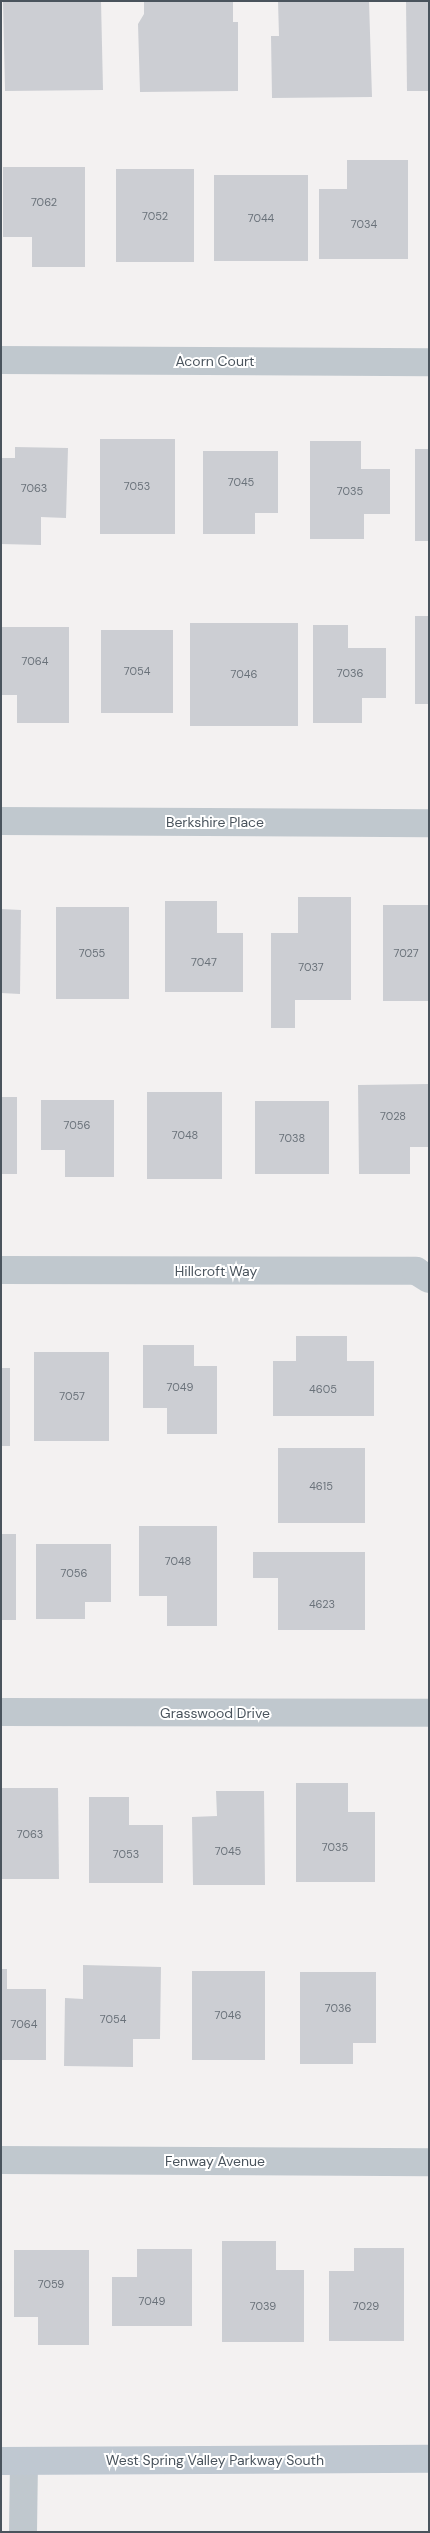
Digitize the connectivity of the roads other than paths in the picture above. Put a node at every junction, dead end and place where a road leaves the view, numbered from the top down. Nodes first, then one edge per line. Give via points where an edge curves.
1 (1, 360) edge
2 (429, 362) edge
3 (1, 820) edge
4 (429, 823) edge
5 (1, 1270) edge
6 (429, 1279) edge
7 (1, 1712) edge
8 (429, 1713) edge
9 (1, 2160) edge
10 (429, 2162) edge
11 (429, 2459) edge
12 (13, 2461) edge
13 (24, 2532) edge

1 - 2 street, Acorn Court
3 - 4 street, Berkshire Place
5 - 6 street, Hillcroft Way via 416,1271
7 - 8 street, Grasswood Drive
9 - 10 street, Fenway Avenue
11 - 12 street, West Spring Valley Parkway South
12 - 13 street

